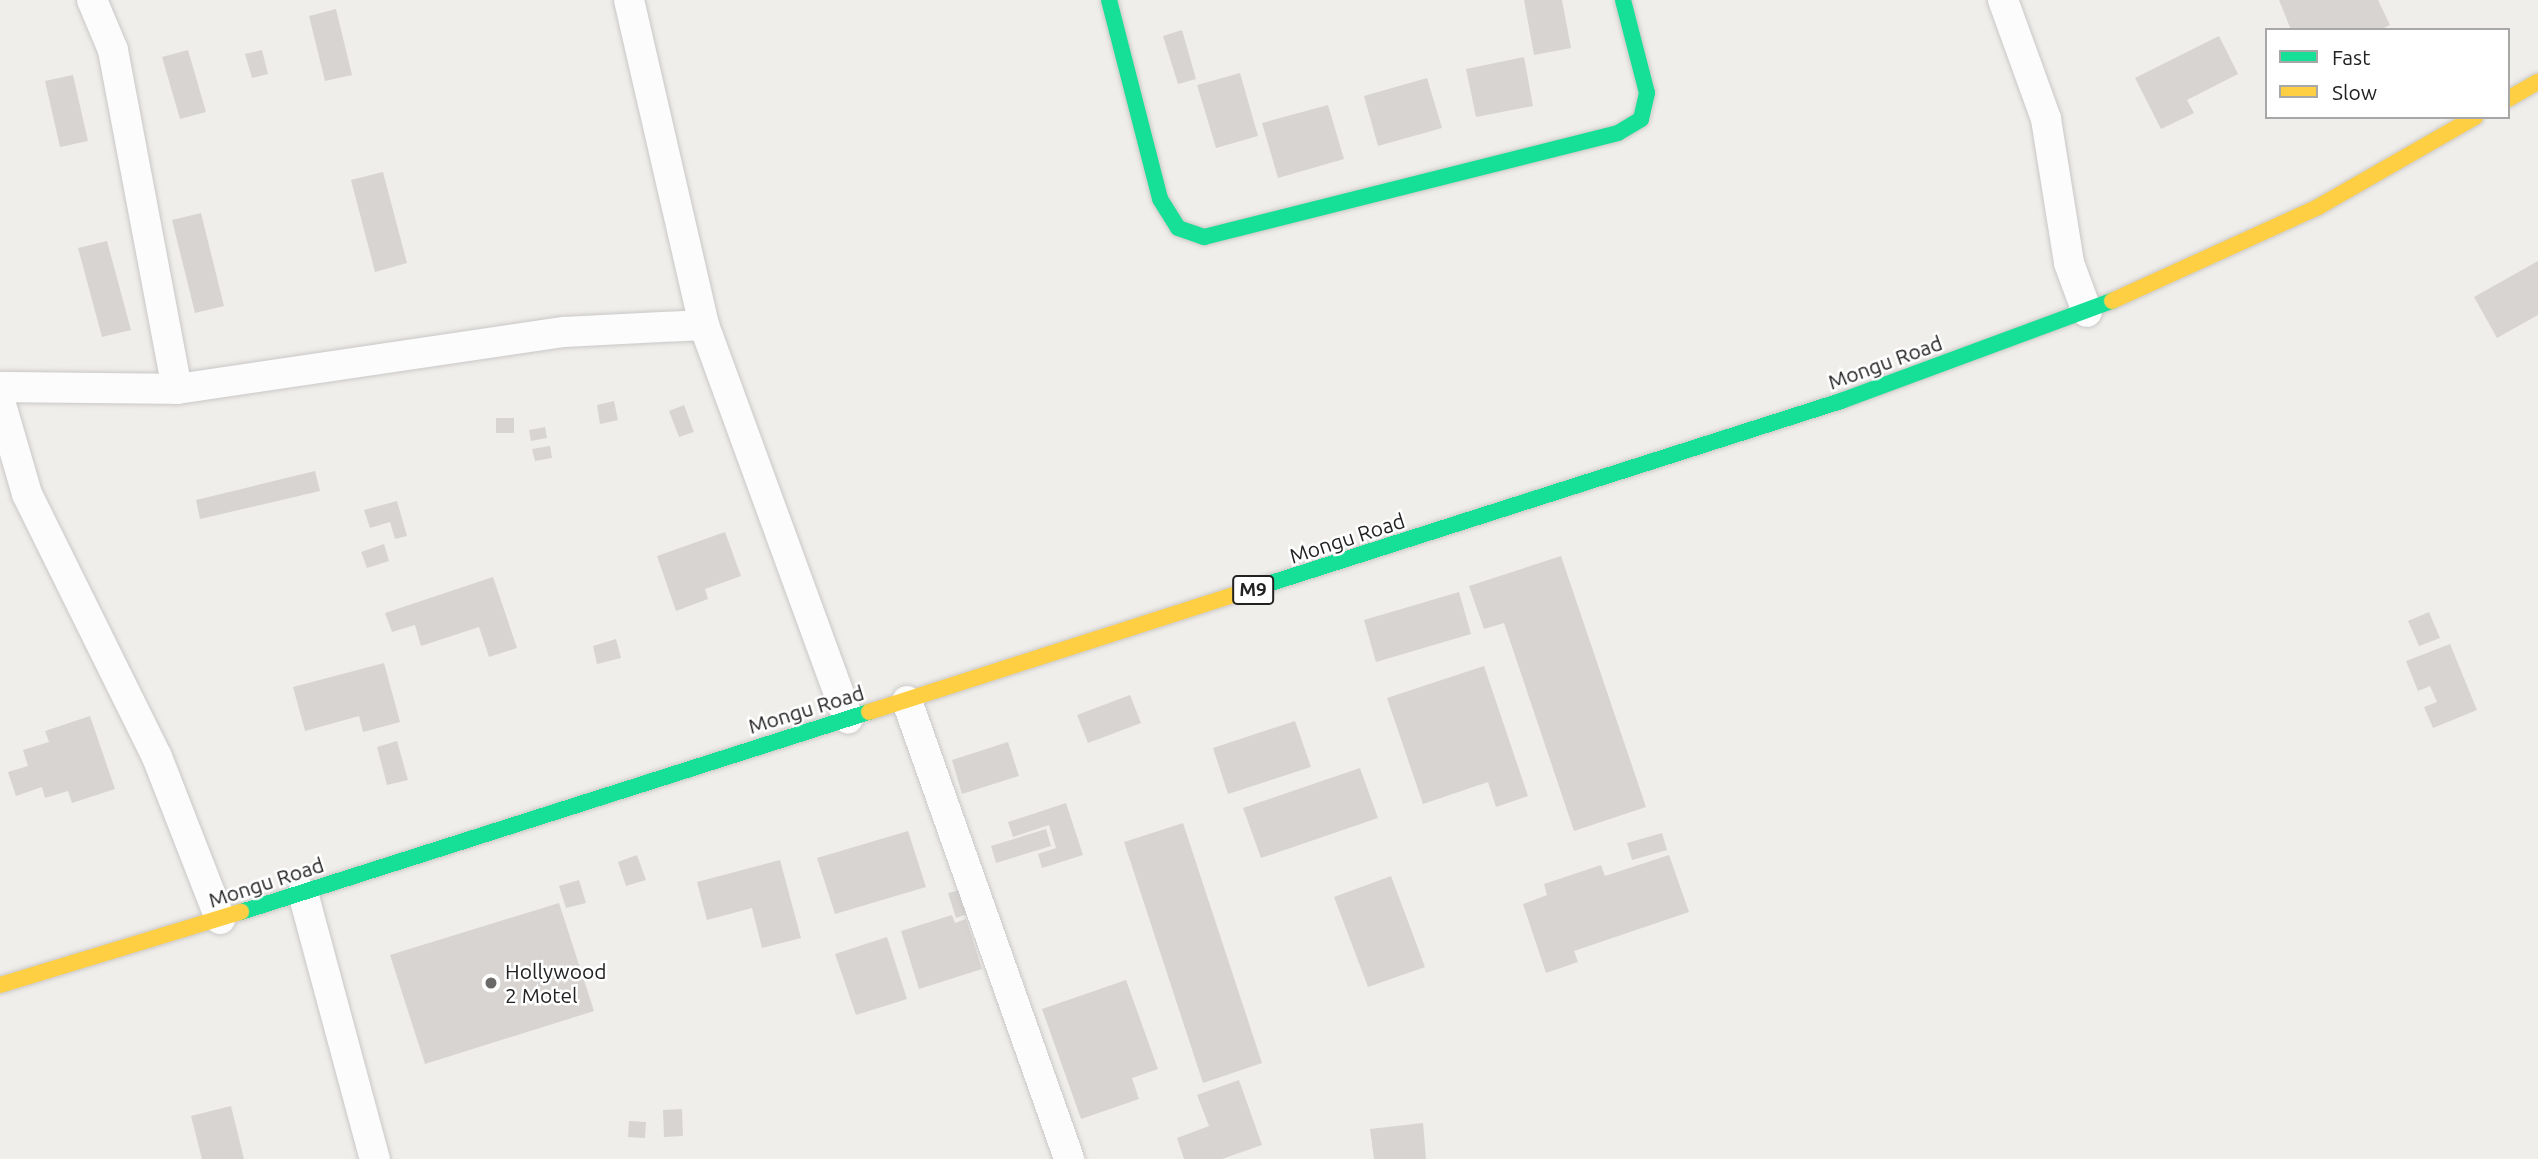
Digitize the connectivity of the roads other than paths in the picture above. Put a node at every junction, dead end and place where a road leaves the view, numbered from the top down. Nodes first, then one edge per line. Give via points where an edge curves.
1 (92, 0) edge
2 (629, 0) edge
3 (1109, 0) edge
4 (1623, 0) edge
5 (2003, 0) edge
6 (2538, 82) edge
7 (2510, 98) edge
8 (2472, 119) edge
9 (2087, 312) junction
10 (704, 325) junction
11 (0, 387) edge
12 (177, 389) junction
13 (0, 401) edge
14 (13, 489) edge
15 (907, 701) junction
16 (848, 718) junction
17 (303, 893) junction
18 (220, 919) junction
19 (0, 985) edge
20 (375, 1159) edge
21 (1069, 1159) edge

1 - 12 street via 113,50
2 - 10 street
3 - 4 main road via 1160,199 1178,228 1204,237 1618,133 1640,119 1647,93
5 - 9 street via 2046,119 2069,263
6 - 7 main road
8 - 9 main road, Mongu Road / M9 via 2318,207
9 - 15 main road, Mongu Road / M9 via 1841,401
10 - 12 street via 564,332
10 - 16 street
11 - 12 street
13 - 14 street
14 - 18 street via 158,757
15 - 16 main road, Mongu Road / M9
15 - 21 street
16 - 17 main road, Mongu Road / M9
17 - 18 main road, Mongu Road / M9
17 - 20 street
18 - 19 main road, Mongu Road / M9

